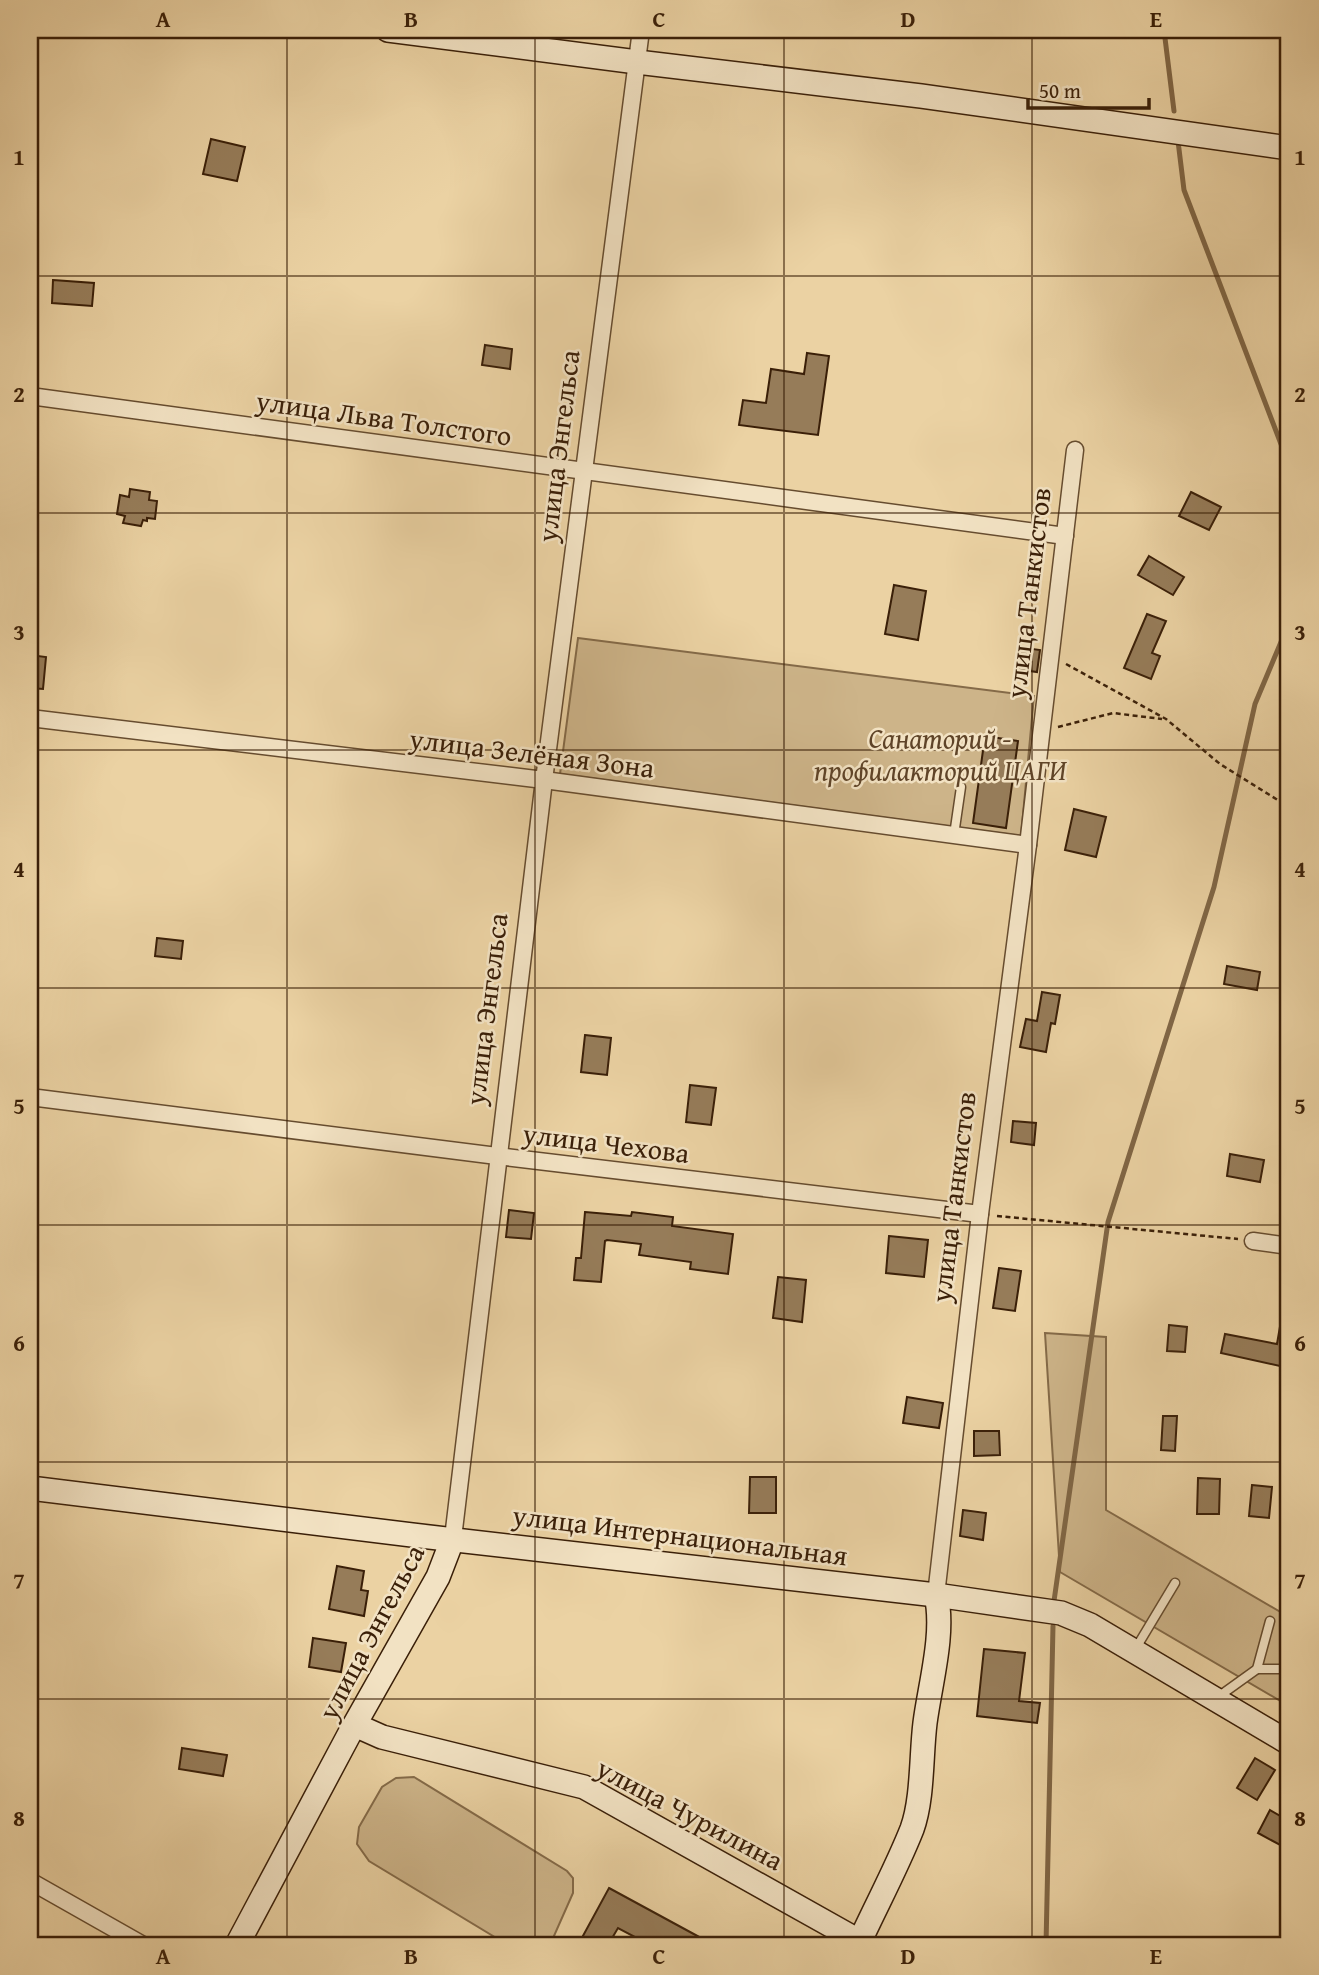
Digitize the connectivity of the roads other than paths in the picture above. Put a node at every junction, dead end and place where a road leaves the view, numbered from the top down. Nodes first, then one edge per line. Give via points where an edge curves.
1 (388, 30) edge
2 (641, 30) edge
3 (637, 62) junction
4 (1289, 148) edge
5 (30, 396) edge
6 (1075, 450) dead end
7 (585, 473) junction
8 (1065, 537) junction
9 (30, 718) edge
10 (544, 780) junction
11 (961, 787) dead end
12 (954, 835) junction
13 (1028, 845) junction
14 (30, 1097) edge
15 (498, 1156) junction
16 (980, 1214) junction
17 (1254, 1241) road end
18 (1289, 1246) edge
19 (30, 1488) edge
20 (453, 1538) junction
21 (1175, 1583) dead end
22 (936, 1595) junction
23 (1270, 1621) dead end
24 (1134, 1651) junction
25 (1256, 1669) junction
26 (1289, 1669) edge
27 (1215, 1699) junction
28 (355, 1725) junction
29 (1289, 1743) edge
30 (30, 1881) edge
31 (863, 1943) edge
32 (143, 1945) edge
33 (237, 1945) edge

1 - 3 main road
2 - 3 street, улица Энгельса
3 - 4 main road
3 - 7 street, улица Энгельса
5 - 7 street, улица Льва Толстого
6 - 8 street, улица Танкистов
7 - 8 street, улица Льва Толстого
7 - 10 street, улица Энгельса
8 - 13 street, улица Танкистов
9 - 10 street, улица Зелёная Зона
10 - 12 street, улица Зелёная Зона
10 - 15 street, улица Энгельса
11 - 12 lane
12 - 13 street, улица Зелёная Зона
13 - 16 street, улица Танкистов
14 - 15 street, улица Чехова
15 - 16 street, улица Чехова
15 - 20 street, улица Энгельса
16 - 22 street, улица Танкистов
17 - 18 street
19 - 20 main road, улица Интернациональная
20 - 22 main road, улица Интернациональная
20 - 28 main road, улица Энгельса via 441,1572
21 - 24 lane
22 - 24 main road, улица Интернациональная via 1061,1613
22 - 31 main road, улица Танкистов via 939,1626 913,1827
23 - 25 lane
24 - 27 main road, улица Интернациональная
25 - 26 lane
25 - 27 lane
27 - 29 main road, улица Интернациональная
28 - 31 main road, улица Чурилина via 382,1737 584,1787
28 - 33 main road, улица Энгельса
30 - 32 street

